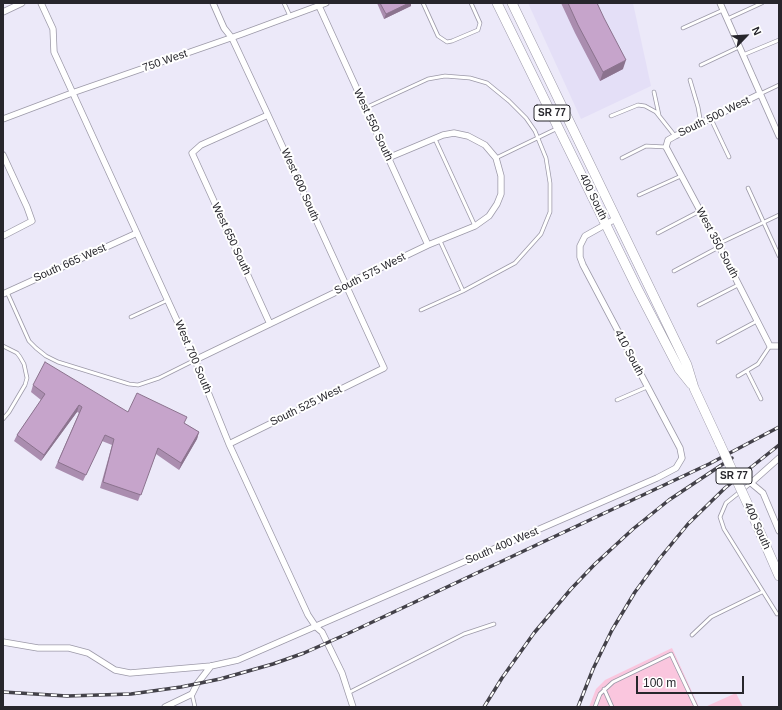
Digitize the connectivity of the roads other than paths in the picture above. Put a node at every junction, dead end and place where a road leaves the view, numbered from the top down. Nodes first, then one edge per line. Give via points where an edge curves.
1 (22, 3) edge
2 (41, 3) edge
3 (213, 3) edge
4 (284, 3) edge
5 (326, 3) edge
6 (423, 3) edge
7 (471, 3) edge
8 (497, 3) edge
9 (512, 3) edge
10 (720, 3) edge
11 (762, 3) edge
12 (319, 6) junction
13 (723, 10) junction
14 (3, 12) edge
15 (290, 16) junction
16 (726, 19) junction
17 (683, 28) dead end
18 (232, 38) junction
19 (779, 40) edge
20 (739, 47) junction
21 (743, 55) junction
22 (701, 65) dead end
23 (690, 80) dead end
24 (779, 85) edge
25 (654, 92) dead end
26 (72, 93) junction
27 (760, 94) junction
28 (365, 108) junction
29 (268, 115) junction
30 (611, 116) dead end
31 (659, 116) junction
32 (711, 118) junction
33 (3, 119) edge
34 (701, 124) junction
35 (559, 128) junction
36 (675, 136) junction
37 (779, 136) edge
38 (434, 138) junction
39 (538, 138) junction
40 (666, 147) junction
41 (3, 154) edge
42 (729, 157) dead end
43 (388, 158) junction
44 (496, 158) junction
45 (622, 158) dead end
46 (681, 176) junction
47 (748, 188) dead end
48 (639, 196) dead end
49 (700, 211) junction
50 (779, 215) edge
51 (617, 218) junction
52 (764, 222) junction
53 (606, 224) junction
54 (475, 226) junction
55 (137, 233) junction
56 (658, 233) dead end
57 (3, 236) edge
58 (440, 241) junction
59 (428, 245) junction
60 (719, 246) junction
61 (779, 256) edge
62 (674, 271) dead end
63 (738, 284) junction
64 (346, 286) junction
65 (463, 291) junction
66 (5, 293) edge
67 (168, 300) junction
68 (699, 305) dead end
69 (421, 310) dead end
70 (131, 317) dead end
71 (757, 321) junction
72 (270, 324) junction
73 (718, 342) dead end
74 (3, 346) edge
75 (770, 346) junction
76 (779, 346) edge
77 (195, 360) junction
78 (384, 368) joint
79 (747, 371) junction
80 (738, 376) dead end
81 (647, 387) junction
82 (694, 388) junction
83 (761, 399) dead end
84 (617, 400) dead end
85 (3, 419) edge
86 (229, 444) junction
87 (682, 458) joint
88 (779, 458) edge
89 (751, 483) junction
90 (779, 531) edge
91 (779, 576) edge
92 (762, 592) junction
93 (777, 614) dead end
94 (494, 624) dead end
95 (316, 627) junction
96 (692, 635) dead end
97 (3, 642) edge
98 (211, 666) junction
99 (604, 689) junction
100 (348, 693) junction
101 (192, 694) junction
102 (165, 707) edge
103 (195, 707) edge
104 (353, 707) edge
105 (595, 707) edge
106 (612, 707) edge
107 (696, 707) edge

1 - 14 street
2 - 26 street, West 700 South via 53,29 54,52
3 - 18 street, West 600 South via 224,28
4 - 15 lane
5 - 12 street, 750 West
6 - 7 lane via 438,36 447,42 478,30 480,23
8 - 35 main road, 400 South / SR 77
9 - 51 main road, 400 South / SR 77
10 - 13 street
11 - 16 lane
12 - 15 street, 750 West
12 - 28 street, West 550 South
13 - 16 street
13 - 17 lane
15 - 18 street, 750 West
16 - 20 street
18 - 26 street, 750 West
18 - 29 street, West 600 South
19 - 21 lane
20 - 21 street
20 - 22 lane
21 - 27 street
23 - 34 lane
24 - 27 lane
25 - 31 lane
26 - 33 street, 750 West
26 - 55 street, West 700 South
27 - 32 street, South 500 West
27 - 37 street
28 - 39 lane via 428,79 445,76 470,78 487,83 509,101 526,118
28 - 43 street, West 550 South
29 - 64 street, West 600 South
29 - 72 street, West 650 South via 201,145 192,153
30 - 31 lane via 638,105 645,106
31 - 36 lane
32 - 34 street, South 500 West
32 - 42 lane
34 - 36 street, South 500 West
35 - 39 lane
35 - 53 main road, 400 South / SR 77
36 - 40 street, South 500 West via 668,140
38 - 43 street
38 - 44 street via 450,133 468,136 485,145
38 - 54 lane
39 - 44 lane
39 - 65 lane via 546,158 550,183 550,212 541,234 515,263
40 - 45 lane via 646,146
40 - 46 street, West 350 South
41 - 57 street via 32,221
43 - 59 street, West 550 South
44 - 54 street, South 575 West via 501,176 501,194 489,216
46 - 48 lane
46 - 49 street, West 350 South
47 - 52 lane
49 - 56 lane
49 - 60 street, West 350 South
50 - 52 lane
51 - 53 street
51 - 82 main road, 400 South / SR 77 via 687,365
52 - 60 lane
52 - 61 lane
53 - 81 street, 410 South via 585,236 580,246 580,257
53 - 82 main road, 400 South / SR 77 via 679,369
54 - 58 street, South 575 West
55 - 66 street, South 665 West
55 - 67 street, West 700 South
58 - 59 street, South 575 West
58 - 65 lane
59 - 64 street, South 575 West
60 - 62 lane
60 - 63 street, West 350 South
63 - 68 lane
63 - 71 street, West 350 South
64 - 72 street, South 575 West
64 - 78 street, West 600 South
65 - 69 lane
66 - 77 lane via 29,341 46,356 58,362 138,386
67 - 70 lane
67 - 77 street, West 700 South
71 - 73 lane
71 - 75 street, West 350 South
72 - 77 street, South 575 West
74 - 85 lane via 20,357 26,378 25,384
75 - 76 street
75 - 79 lane via 760,362
77 - 86 street, West 700 South
78 - 86 street, South 525 West
79 - 80 lane
79 - 83 lane
81 - 84 lane
81 - 87 street, 410 South via 680,448
82 - 91 main road, 400 South / SR 77, bridge
86 - 95 street, West 700 South via 308,615
87 - 95 street, South 400 West via 676,468 658,478
88 - 89 street
89 - 90 street, 400 South via 763,493
89 - 92 lane via 726,503 720,517 724,529
92 - 93 lane
92 - 96 lane via 711,616
94 - 100 lane via 464,634
95 - 98 street, South 400 West via 238,660
95 - 100 street, West 700 South via 322,632 342,673
97 - 98 street, South 400 West via 38,648 69,648 88,653 115,670 130,673
98 - 101 street
99 - 105 lane
99 - 106 lane
99 - 107 lane via 613,682 671,654
100 - 104 street, West 700 South
101 - 102 street
101 - 103 lane

